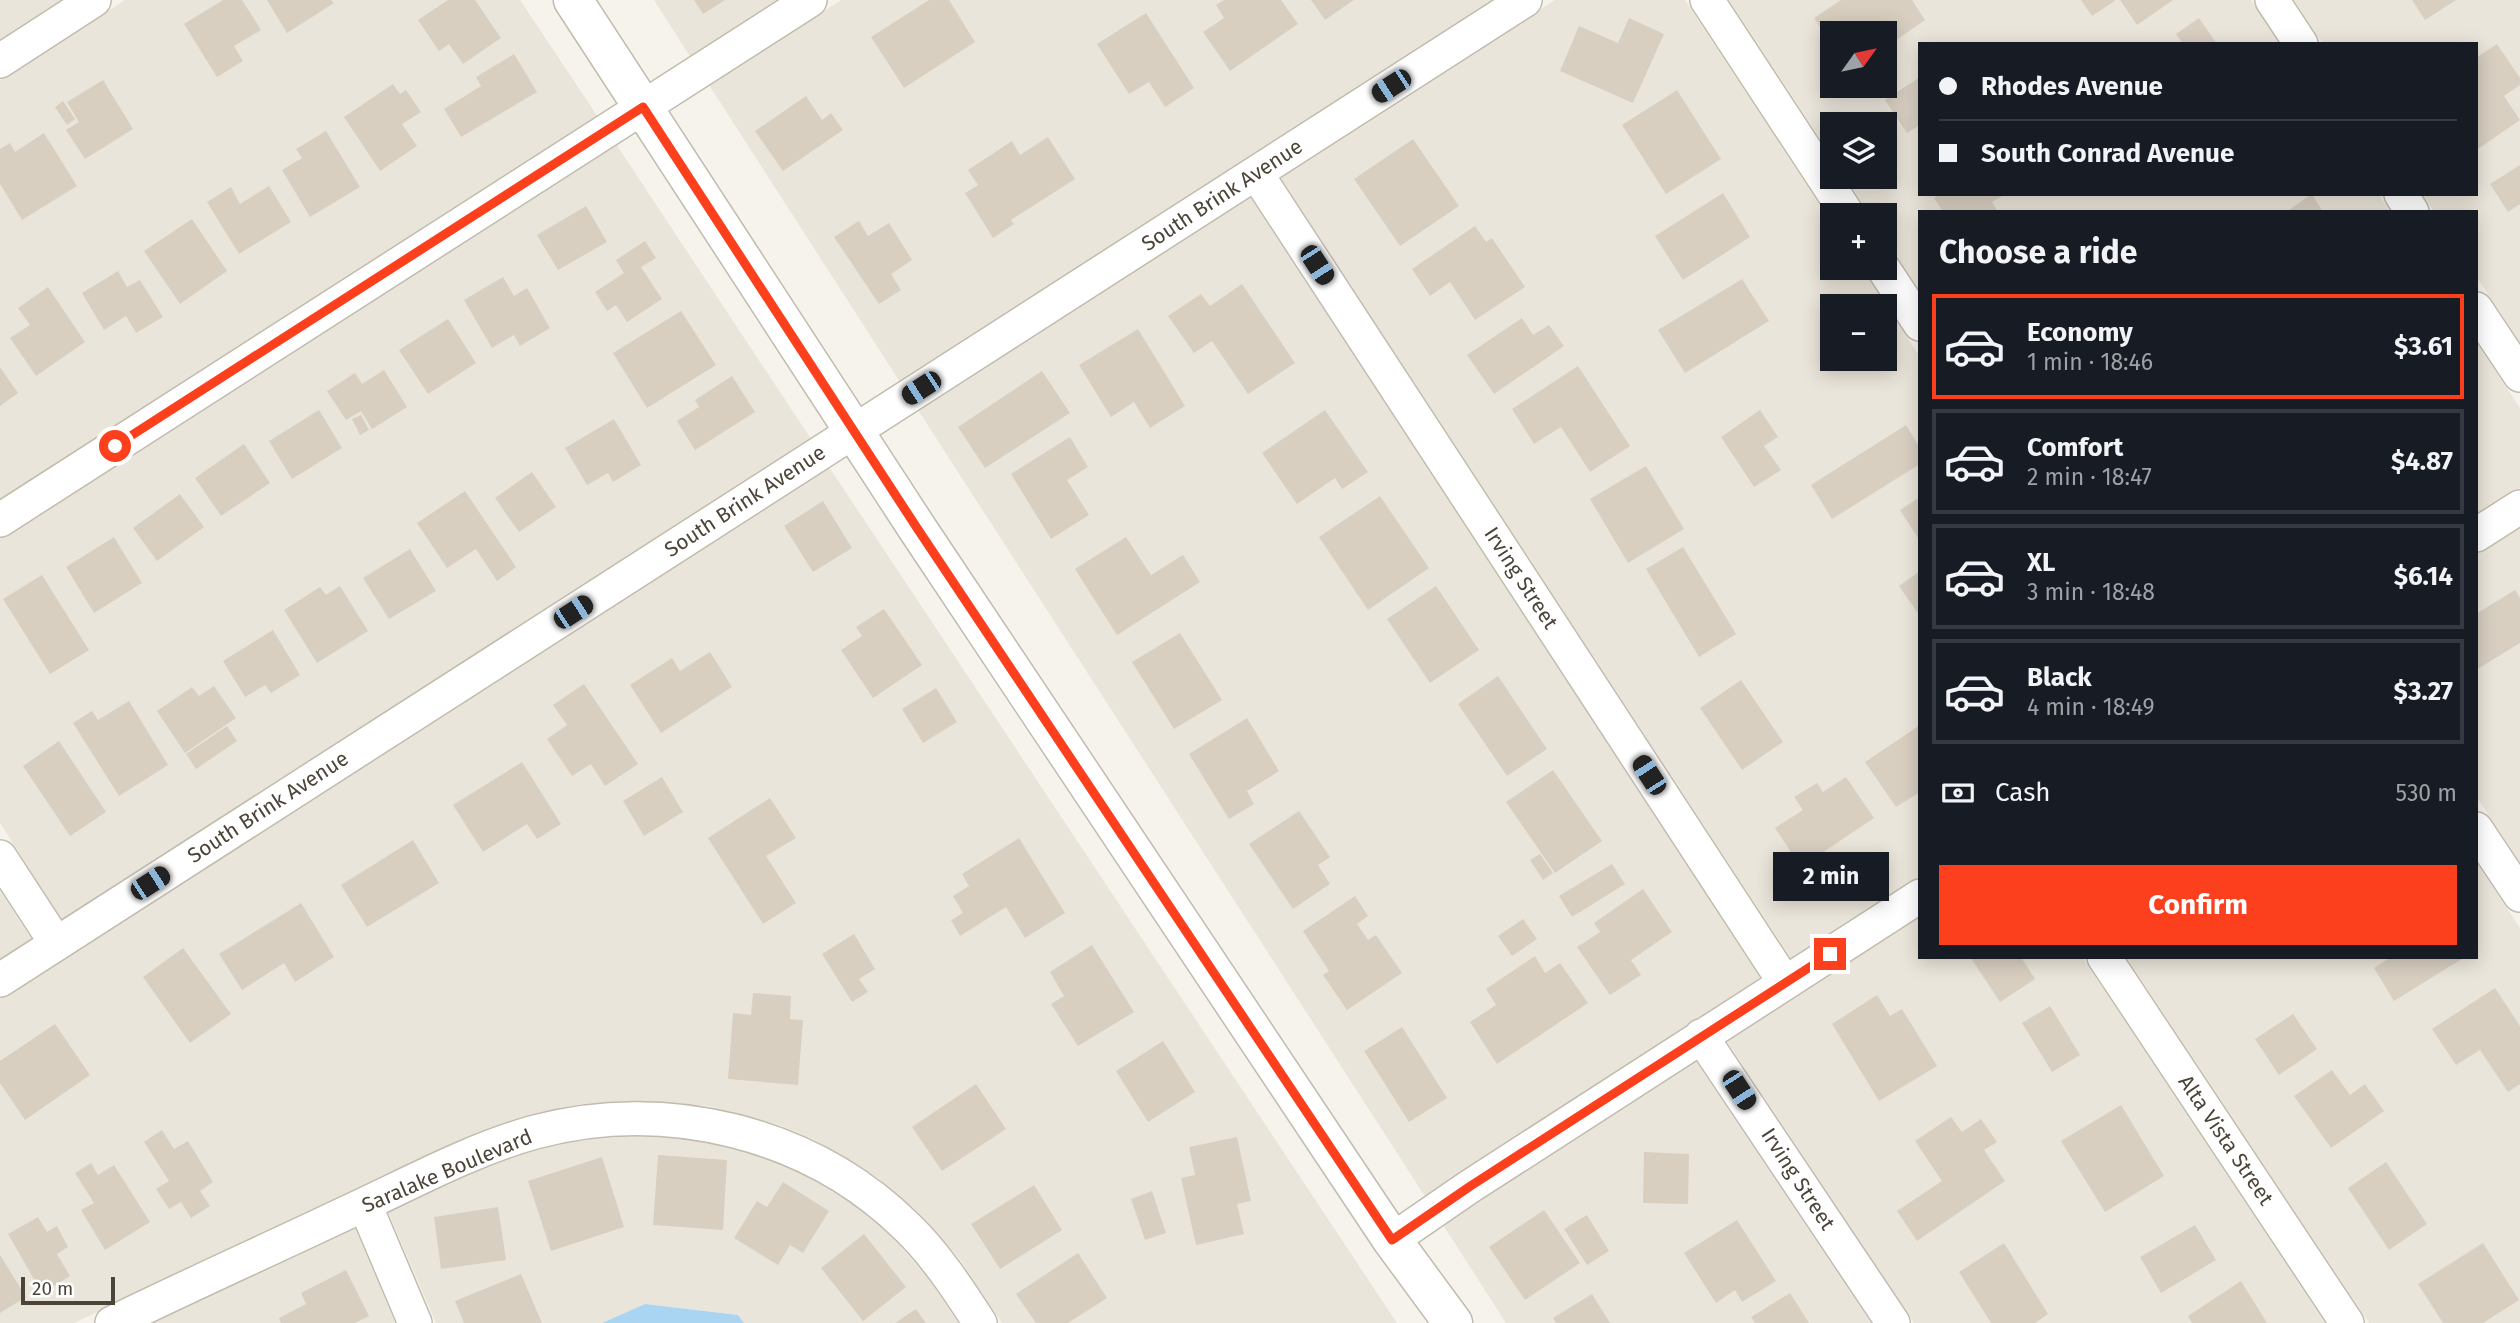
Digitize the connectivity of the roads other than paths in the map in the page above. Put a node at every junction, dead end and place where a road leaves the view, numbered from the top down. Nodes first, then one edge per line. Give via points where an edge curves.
1 (94, 0) edge
2 (573, 0) edge
3 (810, 0) edge
4 (1525, 0) edge
5 (1707, 0) edge
6 (2273, 0) edge
7 (2300, 42) edge
8 (0, 61) edge
9 (643, 107) junction
10 (1256, 173) junction
11 (1840, 203) edge
12 (1891, 280) edge
13 (2478, 312) edge
14 (1918, 321) edge
15 (2520, 375) edge
16 (854, 431) junction
17 (2520, 507) edge
18 (0, 520) edge
19 (2478, 535) edge
20 (2478, 832) edge
21 (0, 857) edge
22 (2520, 894) edge
23 (1918, 897) edge
24 (56, 943) junction
25 (2105, 959) edge
26 (0, 980) edge
27 (1786, 984) junction
28 (1701, 1036) junction
29 (365, 1205) junction
30 (1392, 1240) junction
31 (114, 1323) edge
32 (415, 1323) edge
33 (980, 1323) edge
34 (1453, 1323) edge
35 (1893, 1323) edge
36 (2347, 1323) edge

1 - 8 street
2 - 9 street
3 - 9 street
4 - 10 street, South Brink Avenue
5 - 11 street
6 - 7 street
9 - 16 street
9 - 18 street
10 - 16 street, South Brink Avenue
10 - 27 street, Irving Street
12 - 14 street
13 - 15 street
16 - 24 street, South Brink Avenue
16 - 30 street
17 - 19 street
20 - 22 street
21 - 24 street
23 - 27 street
24 - 26 street, South Brink Avenue
25 - 36 street, Alta Vista Street
27 - 28 street
28 - 30 street
28 - 35 street, Irving Street
29 - 31 street, Saralake Boulevard
29 - 32 street
29 - 33 street, Saralake Boulevard via 497,1144 534,1132 638,1118 705,1123 795,1150 866,1191 944,1268
30 - 34 street

